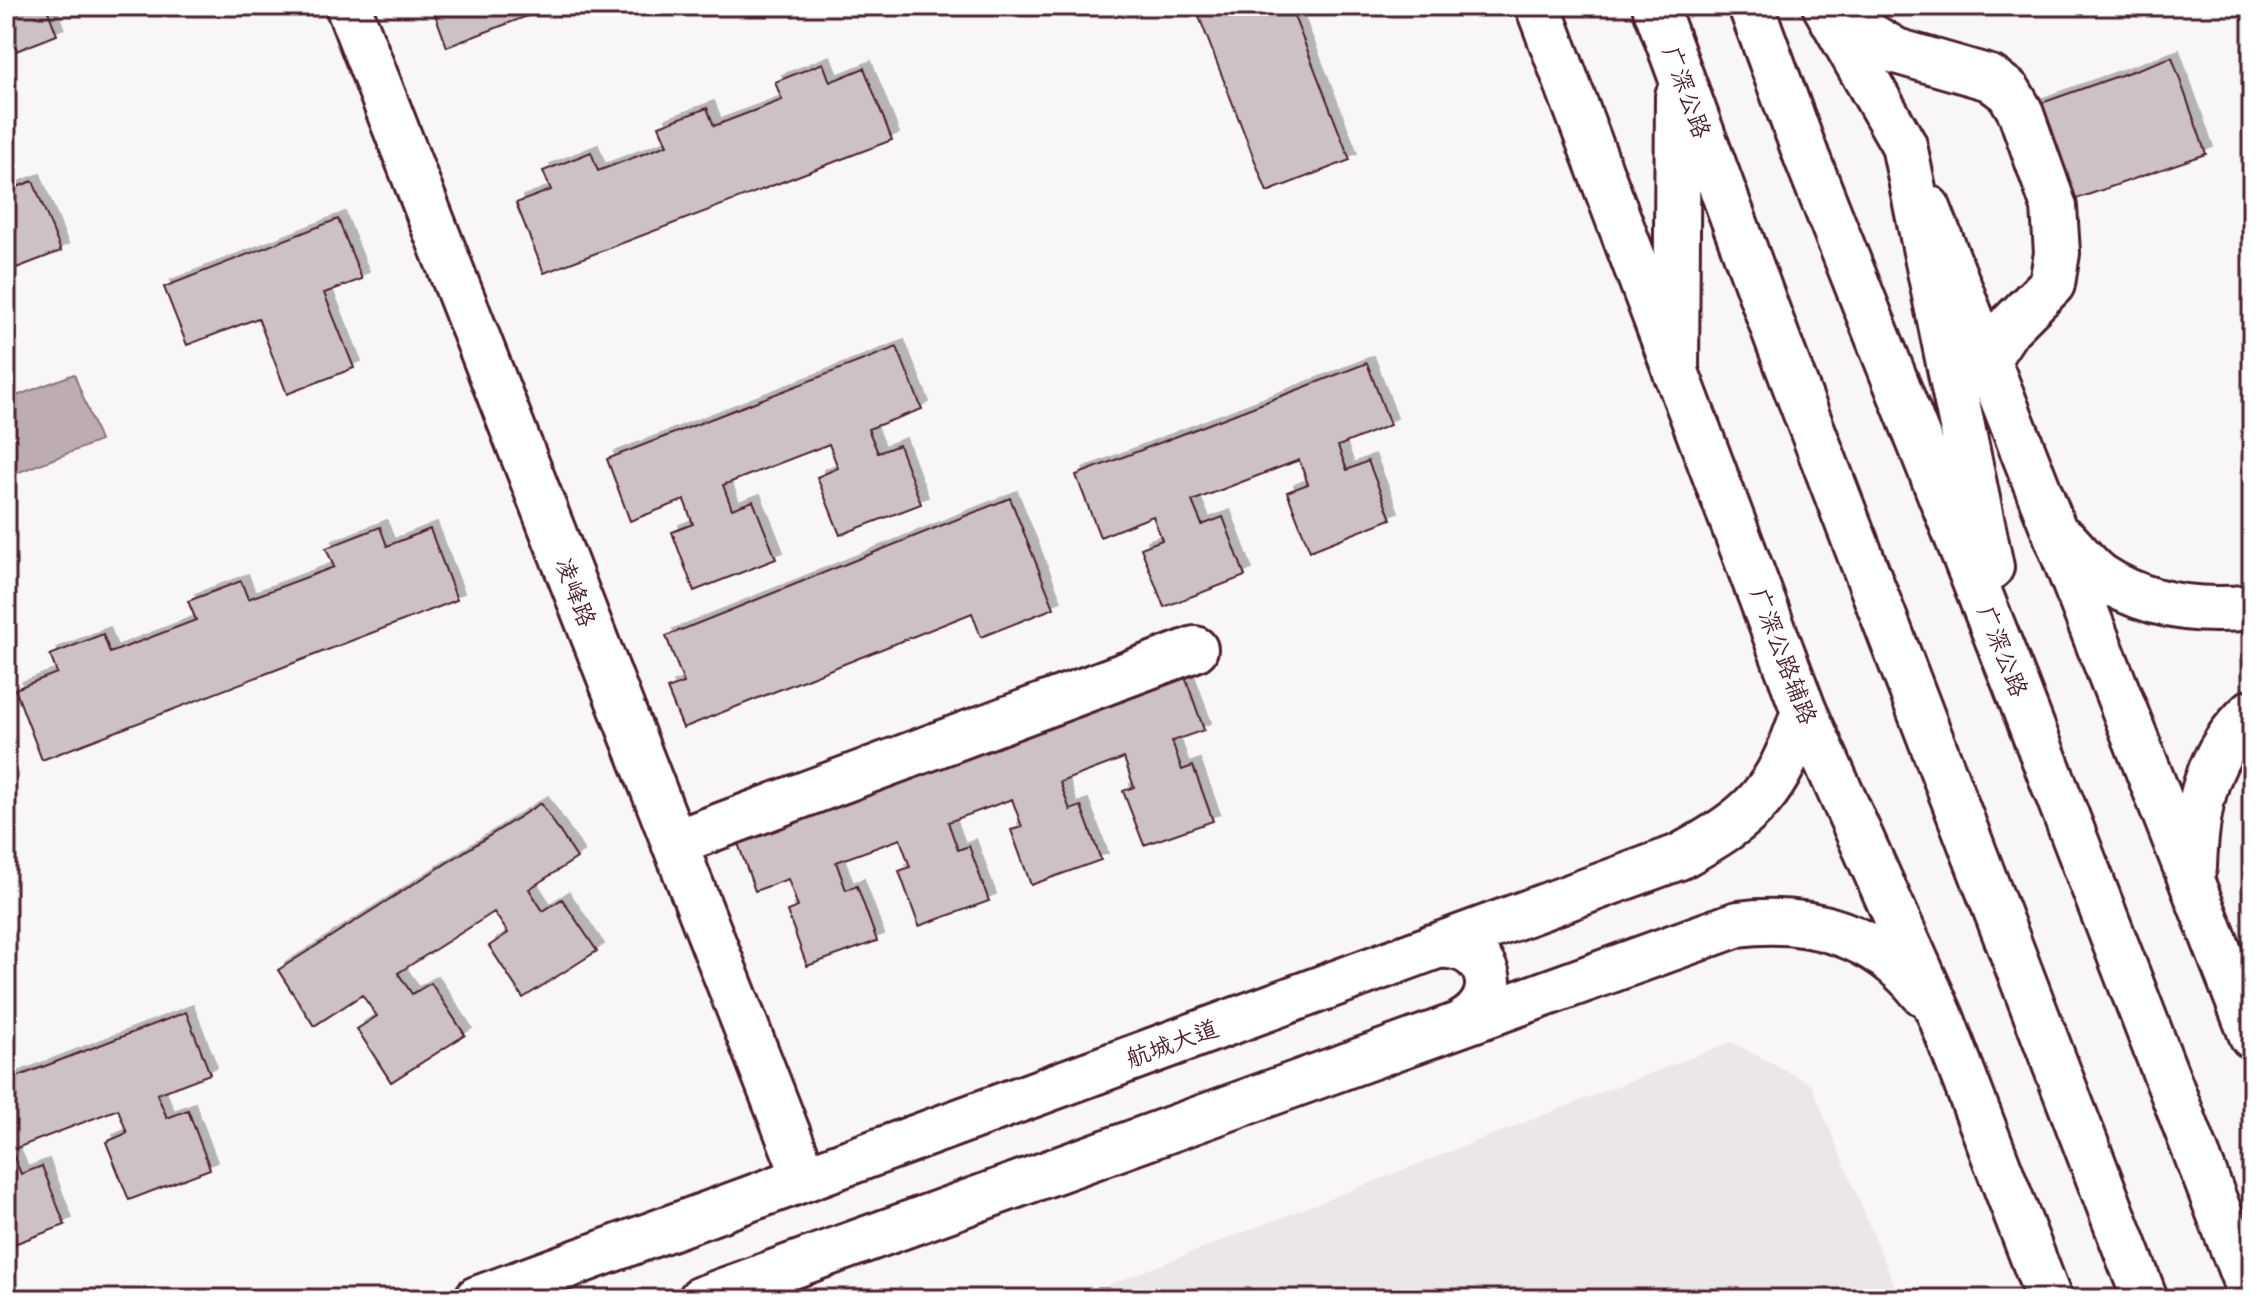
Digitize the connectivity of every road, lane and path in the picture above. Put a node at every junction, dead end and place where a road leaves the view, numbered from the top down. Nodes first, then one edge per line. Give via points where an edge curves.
1 (348, 6) edge
2 (1538, 6) edge
3 (1655, 6) edge
4 (1751, 6) edge
5 (1845, 14) edge
6 (1679, 69) junction
7 (1904, 145) junction
8 (1988, 358) junction
9 (1676, 373) junction
10 (2057, 532) junction
11 (2252, 607) edge
12 (1195, 649) dead end
13 (2015, 683) junction
14 (1804, 711) junction
15 (2252, 712) edge
16 (674, 843) junction
17 (2193, 881) junction
18 (1432, 947) junction
19 (1941, 1017) junction
20 (1462, 1023) junction
21 (2252, 1036) edge
22 (805, 1178) junction
23 (2252, 1298) edge
24 (477, 1299) edge
25 (701, 1299) edge
26 (2049, 1299) edge
27 (2145, 1299) edge

1 - 16 main road, 凌峰路
2 - 9 main road, 广深公路辅路
3 - 6 main road, 广深公路
4 - 13 main road, 广深公路
5 - 7 main road
5 - 8 main road via 1896,51 1990,78 2009,92 2020,111 2054,207 2057,253 2052,284 2008,328
6 - 9 main road
6 - 27 main road, 广深公路
7 - 8 main road
7 - 13 main road
8 - 10 main road
9 - 14 main road, 广深公路辅路
10 - 11 main road via 2099,575 2146,599 2191,610
10 - 17 main road
12 - 16 main road
13 - 23 main road, 广深公路
14 - 18 main road, 航城大道 via 1789,758 1761,800 1729,829 1679,857
14 - 19 main road, 广深公路辅路
15 - 17 main road via 2213,764 2196,816
16 - 22 main road, 凌峰路
17 - 21 main road
18 - 20 main road via 1469,951 1485,971 1482,1007
18 - 22 main road, 航城大道
19 - 20 main road via 1912,978 1854,937 1815,924 1775,919 1738,924
19 - 26 main road, 广深公路辅路
20 - 25 main road
22 - 24 main road, 航城大道

